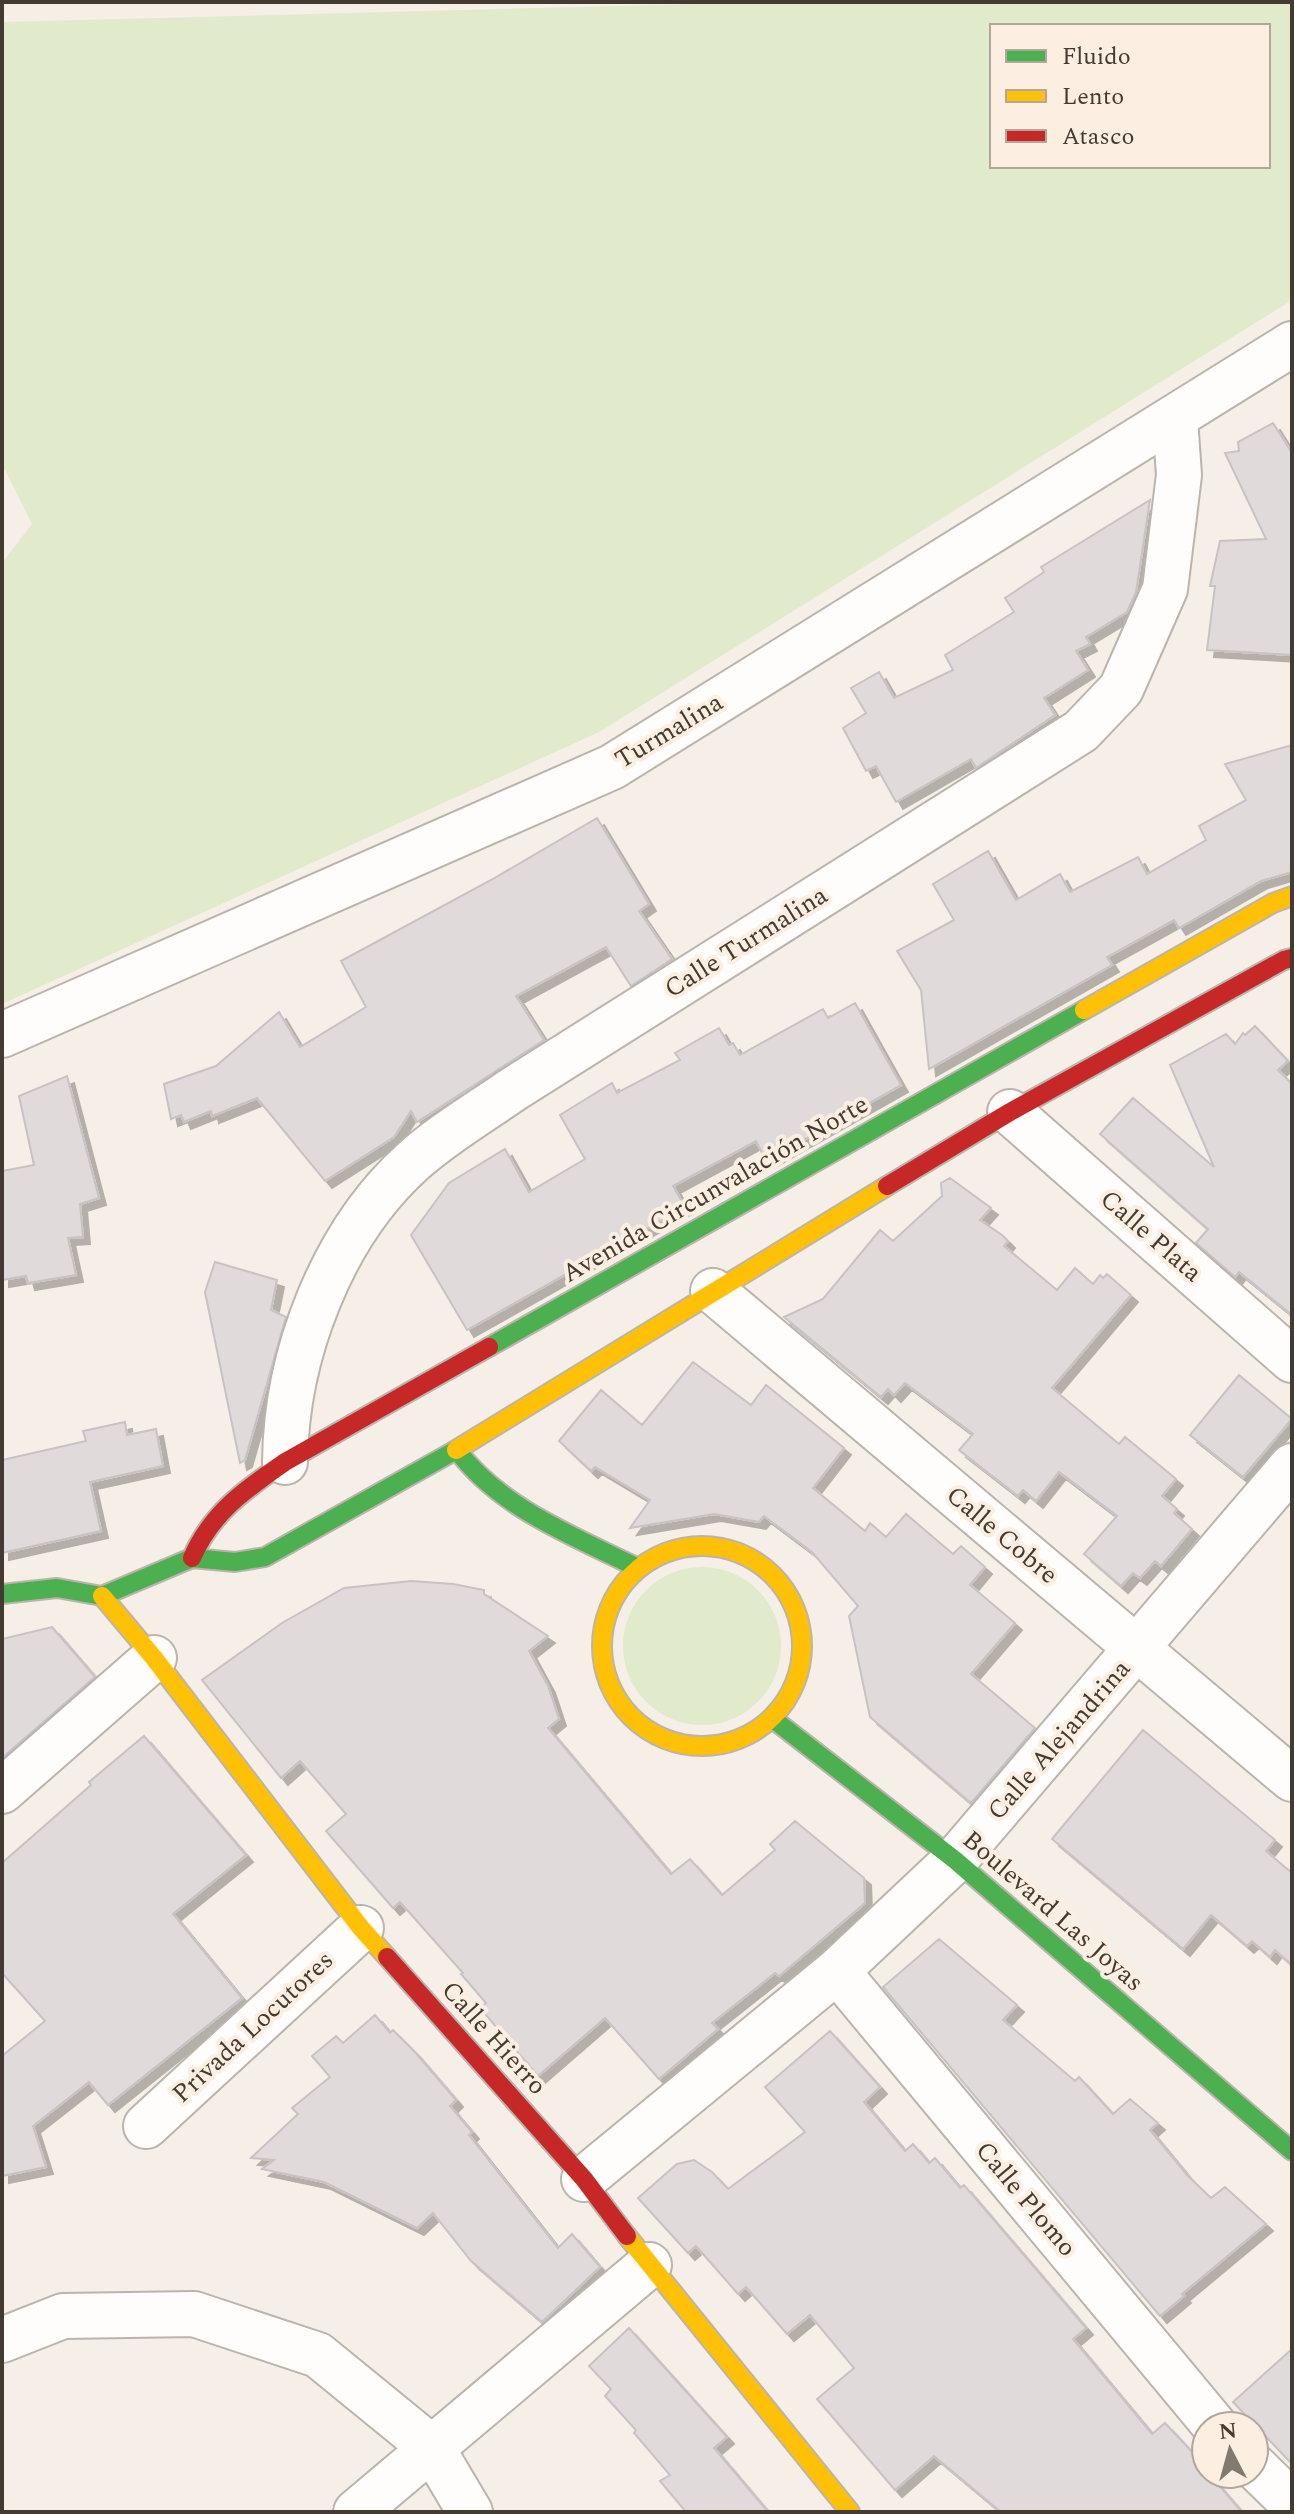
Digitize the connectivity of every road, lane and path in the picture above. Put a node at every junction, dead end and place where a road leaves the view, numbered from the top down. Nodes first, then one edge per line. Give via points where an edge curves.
1 (1292, 344) edge
2 (1175, 419) junction
3 (1292, 896) edge
4 (1289, 961) edge
5 (2, 1035) edge
6 (1010, 1112) junction
7 (713, 1291) junction
8 (1292, 1360) edge
9 (457, 1450) junction
10 (285, 1462) junction
11 (1292, 1466) edge
12 (192, 1558) junction
13 (638, 1568) junction
14 (2, 1594) edge
15 (102, 1596) junction
16 (1137, 1648) junction
17 (154, 1658) junction
18 (773, 1719) junction
19 (1292, 1779) edge
20 (2, 1791) edge
21 (955, 1860) junction
22 (361, 1928) junction
23 (837, 1971) junction
24 (146, 2126) dead end
25 (1292, 2151) edge
26 (584, 2179) junction
27 (649, 2265) junction
28 (2, 2340) edge
29 (1202, 2410) edge
30 (432, 2448) junction
31 (1270, 2482) edge
32 (1292, 2503) edge
33 (356, 2512) edge
34 (470, 2512) edge
35 (850, 2512) edge

1 - 2 street, Turmalina
2 - 5 street, Turmalina via 612,767
2 - 10 street, Calle Turmalina via 1179,475 1165,589 1121,689 1081,731 512,1090 413,1161 363,1219 331,1270 290,1397
3 - 10 street, Avenida Circunvalación Norte
4 - 6 street
6 - 7 street
6 - 8 street, Calle Plata
7 - 9 street
7 - 16 street, Calle Cobre
9 - 12 street via 265,1557 235,1562
9 - 13 street via 467,1468 524,1509
10 - 12 street, Avenida Circunvalación Norte via 208,1524
11 - 16 street, Calle Alejandrina
12 - 15 street
13 - 18 street via 668,1551 711,1545 745,1555 772,1573 793,1601 803,1634 801,1669
13 - 18 street via 607,1608 600,1643 616,1702 646,1732 702,1748 737,1741
14 - 15 street via 57,1588
15 - 17 street, Calle Hierro
16 - 19 street, Calle Cobre
16 - 21 street, Calle Alejandrina
17 - 20 street
17 - 22 street, Calle Hierro
18 - 21 street, Boulevard Las Joyas
21 - 23 street, Calle Alejandrina
21 - 25 street, Boulevard Las Joyas
22 - 24 street, Privada Locutores
22 - 26 street, Calle Hierro
23 - 26 street, Calle Alejandrina
23 - 29 street, Calle Plomo
26 - 27 street, Calle Hierro
27 - 30 street
27 - 35 street, Calle Hierro
28 - 30 street via 63,2316 194,2314 318,2355
30 - 33 street
30 - 34 street
31 - 32 street

